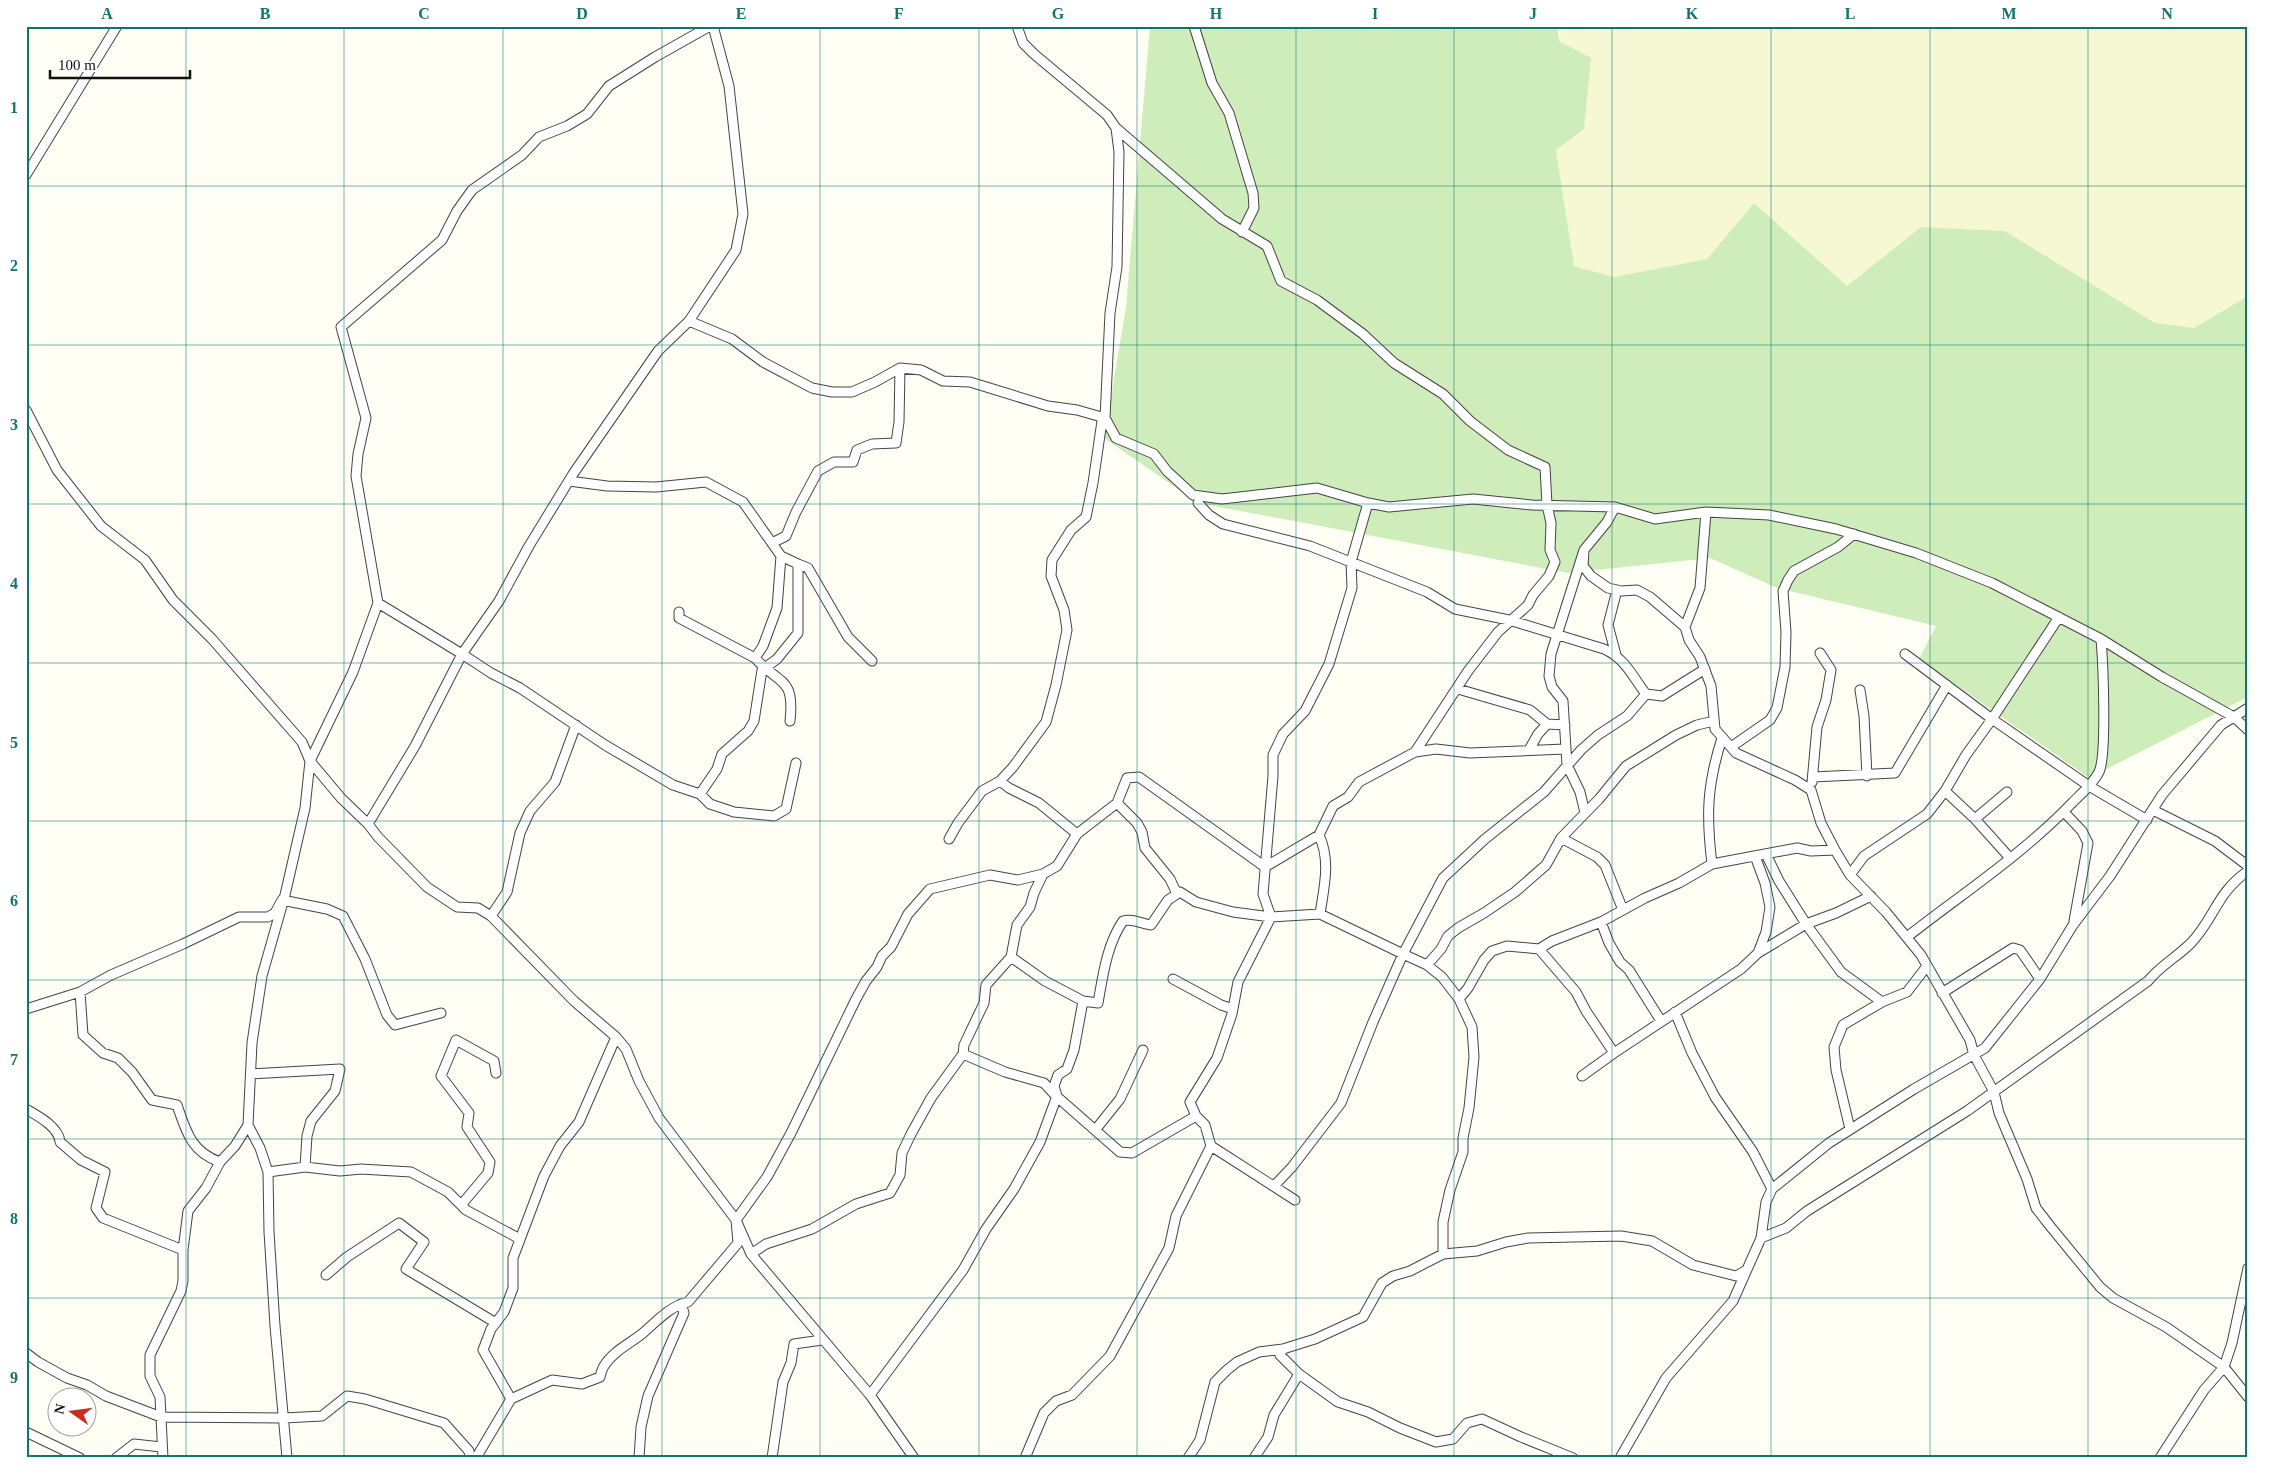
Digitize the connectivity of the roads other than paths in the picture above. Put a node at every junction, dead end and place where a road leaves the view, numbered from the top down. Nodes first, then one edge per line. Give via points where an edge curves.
1 (117, 26) edge
2 (712, 26) edge
3 (1017, 26) edge
4 (1194, 26) edge
5 (1116, 128) junction
6 (26, 174) edge
7 (1242, 232) junction
8 (689, 321) junction
9 (900, 368) junction
10 (26, 410) edge
11 (1105, 418) junction
12 (569, 482) junction
13 (1198, 503) dead end
14 (1368, 503) junction
15 (1547, 505) junction
16 (1615, 507) junction
17 (1706, 512) junction
18 (1854, 534) junction
19 (772, 544) junction
20 (1584, 550) junction
21 (781, 556) junction
22 (1351, 562) junction
23 (798, 564) junction
24 (1617, 590) junction
25 (378, 603) junction
26 (679, 612) dead end
27 (2059, 617) junction
28 (1510, 620) junction
29 (1685, 627) junction
30 (1558, 637) junction
31 (2101, 639) junction
32 (1820, 652) dead end
33 (462, 654) junction
34 (1905, 654) dead end
35 (1616, 655) junction
36 (755, 658) junction
37 (872, 660) dead end
38 (764, 668) junction
39 (1704, 669) junction
40 (1947, 685) junction
41 (1458, 689) junction
42 (1860, 690) dead end
43 (1646, 694) junction
44 (2248, 708) edge
45 (2234, 716) junction
46 (1992, 719) junction
47 (790, 721) dead end
48 (1714, 721) junction
49 (1547, 724) junction
50 (576, 725) junction
51 (1566, 725) junction
52 (2248, 730) edge
53 (1722, 738) junction
54 (1730, 747) junction
55 (1565, 749) junction
56 (1528, 750) junction
57 (1415, 752) junction
58 (310, 762) junction
59 (796, 762) dead end
60 (1567, 765) junction
61 (1813, 776) junction
62 (1867, 776) junction
63 (1000, 781) junction
64 (2089, 786) junction
65 (1811, 790) junction
66 (1945, 791) junction
67 (2006, 792) dead end
68 (700, 794) junction
69 (1117, 803) junction
70 (2153, 810) junction
71 (2064, 812) junction
72 (1584, 813) junction
73 (1976, 819) junction
74 (2147, 820) junction
75 (368, 824) junction
76 (1077, 834) junction
77 (1319, 836) junction
78 (1561, 838) junction
79 (949, 839) dead end
80 (1835, 850) junction
81 (1766, 854) junction
82 (1755, 856) junction
83 (2010, 858) junction
84 (1712, 864) junction
85 (2248, 866) edge
86 (1265, 867) junction
87 (2248, 871) edge
88 (1043, 874) junction
89 (1850, 875) junction
90 (1177, 894) junction
91 (1871, 896) junction
92 (282, 900) junction
93 (1623, 910) junction
94 (1320, 914) junction
95 (491, 916) junction
96 (1271, 917) junction
97 (1601, 922) junction
98 (1806, 924) junction
99 (2073, 925) junction
100 (1907, 937) junction
101 (1539, 949) junction
102 (1758, 953) junction
103 (1403, 954) junction
104 (1011, 957) junction
105 (1427, 965) junction
106 (1927, 966) junction
107 (1173, 979) dead end
108 (2040, 980) junction
109 (80, 992) junction
110 (1942, 993) junction
111 (1459, 999) junction
112 (1083, 1001) junction
113 (1882, 1002) junction
114 (26, 1008) edge
115 (1232, 1009) junction
116 (1676, 1012) junction
117 (441, 1013) dead end
118 (1661, 1021) junction
119 (616, 1037) junction
120 (1143, 1050) dead end
121 (1614, 1052) junction
122 (963, 1054) junction
123 (1974, 1055) junction
124 (496, 1073) dead end
125 (251, 1074) junction
126 (1582, 1076) dead end
127 (1994, 1092) junction
128 (1057, 1096) junction
129 (26, 1109) edge
130 (1196, 1116) junction
131 (248, 1125) junction
132 (1096, 1129) junction
133 (1850, 1130) junction
134 (1211, 1146) junction
135 (220, 1162) junction
136 (305, 1167) junction
137 (268, 1172) junction
138 (1274, 1186) junction
139 (1772, 1188) junction
140 (1295, 1200) dead end
141 (462, 1204) junction
142 (736, 1220) junction
143 (1761, 1238) junction
144 (520, 1239) junction
145 (183, 1250) junction
146 (751, 1254) junction
147 (1443, 1254) junction
148 (2248, 1268) edge
149 (1746, 1270) junction
150 (326, 1275) dead end
151 (681, 1304) junction
152 (496, 1322) junction
153 (822, 1340) junction
154 (1283, 1349) junction
155 (26, 1353) edge
156 (2224, 1367) junction
157 (1299, 1374) junction
158 (870, 1395) junction
159 (2248, 1398) edge
160 (512, 1399) junction
161 (161, 1417) junction
162 (284, 1418) junction
163 (26, 1432) edge
164 (161, 1447) junction
165 (80, 1458) edge
166 (116, 1458) edge
167 (162, 1458) edge
168 (287, 1458) edge
169 (470, 1458) edge
170 (476, 1458) edge
171 (639, 1458) edge
172 (772, 1458) edge
173 (914, 1458) edge
174 (1025, 1458) edge
175 (1188, 1458) edge
176 (1254, 1458) edge
177 (1573, 1458) edge
178 (1620, 1458) edge
179 (2160, 1458) edge

1 - 6 street
2 - 8 street via 729,86 743,214 736,250
2 - 25 street via 609,86 587,114 539,137 522,155 472,190 442,240 341,327 366,418 356,476
3 - 5 street via 1023,43 1107,115
4 - 7 street via 1212,83 1229,114 1253,193 1254,208
5 - 7 street
5 - 11 street via 1119,152 1117,267 1110,313
7 - 15 street via 1267,246 1281,282 1317,300 1363,334 1394,363 1443,394 1470,421 1508,450 1545,467
8 - 9 street via 732,339 763,362 812,388 852,392
8 - 12 street via 658,351
9 - 11 street via 922,370 942,381 970,382 1048,406
9 - 19 street via 896,443 872,444 857,450 853,462 834,462 818,471 786,536
10 - 58 street via 57,470 101,526 146,560 173,600 212,639 302,742
11 - 14 street via 1116,438 1154,454 1193,496 1222,499 1317,488
11 - 63 street via 1102,420 1086,517 1071,530 1052,560 1051,576 1064,610 1067,630 1046,722
12 - 19 street via 656,487 706,482 743,502
12 - 33 street via 499,601
13 - 22 street via 1223,524 1310,546
14 - 15 street via 1389,507 1473,499
14 - 22 street
15 - 16 street
15 - 28 street via 1551,523 1550,550 1554,562 1549,576 1528,605
16 - 17 street via 1655,519
16 - 20 street via 1608,522
17 - 18 street via 1769,515
17 - 29 street via 1700,588
18 - 27 street via 1916,553 1992,583
18 - 54 street via 1838,547 1794,570 1788,580 1783,592 1785,667 1777,708 1770,720
19 - 21 street
20 - 24 street via 1583,566 1591,576 1608,588
20 - 30 street
21 - 23 street
21 - 36 street via 777,608
22 - 28 street via 1427,592 1455,609
22 - 86 street via 1352,588 1329,664 1305,711 1283,734 1273,755
23 - 37 street via 808,568 848,637
23 - 38 street via 798,633 777,659
24 - 29 street via 1637,590 1650,597
24 - 35 street via 1608,625
25 - 33 street
25 - 58 street via 353,672
26 - 36 street via 679,618
27 - 31 street
27 - 46 street
28 - 30 street
28 - 41 street via 1468,671
29 - 39 street
30 - 35 street
30 - 51 street via 1551,654 1549,676 1552,687 1563,701
31 - 45 street
31 - 64 street via 2100,771
32 - 61 street via 1831,670 1817,727
33 - 50 street
33 - 75 street via 414,746
34 - 40 street
35 - 43 street via 1629,667
36 - 38 street
38 - 47 street via 784,681 790,692
38 - 68 street via 754,721 748,731 722,754 717,769
39 - 43 street via 1662,696
39 - 48 street via 1712,686
40 - 46 street
40 - 62 street via 1895,773
41 - 49 street via 1530,710
41 - 57 street
42 - 62 street
43 - 60 street via 1627,716 1598,735
44 - 45 street
45 - 52 street
45 - 70 street via 2221,725
46 - 64 street
46 - 66 street
48 - 53 street via 1715,729
48 - 72 street via 1676,735 1626,766
49 - 51 street
49 - 56 street
50 - 68 street via 673,785
50 - 95 street via 555,782 530,811 520,833 507,892
51 - 55 street
53 - 54 street
53 - 84 street via 1712,769 1709,798
54 - 65 street
55 - 56 street
55 - 60 street
56 - 57 street via 1470,753 1436,749
57 - 77 street via 1359,782 1348,797 1333,806
58 - 75 street
58 - 92 street via 305,808
59 - 68 street via 786,809 774,816 726,809 710,804
60 - 72 street via 1580,792
60 - 103 street via 1544,792 1443,878
61 - 62 street
61 - 65 street
63 - 76 street via 1039,803
63 - 79 street via 982,791
64 - 71 street
64 - 74 street
65 - 80 street via 1821,823
66 - 73 street
66 - 89 street via 1927,814 1864,856
67 - 73 street
69 - 76 street
69 - 86 street via 1127,778 1139,777
69 - 90 street via 1137,824 1142,832 1144,848 1170,879
70 - 74 street
70 - 85 street via 2215,840
71 - 83 street
71 - 99 street via 2082,831 2088,843
72 - 78 street
73 - 83 street
74 - 99 street
75 - 95 street via 426,887 457,907 478,908
76 - 88 street via 1057,866
77 - 86 street
77 - 94 street via 1326,862
78 - 93 street via 1597,857 1605,866
78 - 105 street via 1546,865 1515,892 1448,936
80 - 81 street via 1797,848
80 - 89 street
81 - 82 street
81 - 98 street
82 - 84 street
82 - 102 street via 1770,907
83 - 100 street
84 - 93 street via 1679,884
86 - 96 street via 1263,894
87 - 127 street via 2223,893 2191,943 2148,981
88 - 104 street via 1030,907 1017,925
88 - 142 street via 1018,880 990,875 937,886 922,896 856,998 792,1133 767,1177
89 - 91 street
90 - 96 street via 1180,892 1196,902 1226,910
90 - 112 street via 1168,900 1151,925 1131,919 1123,921 1108,950 1098,1003
91 - 98 street
91 - 100 street
92 - 109 street via 275,913 268,917 239,916
92 - 117 street via 327,909 343,916 365,959 387,1015 396,1025
92 - 125 street via 262,976 252,1042
93 - 97 street
94 - 96 street
94 - 103 street
95 - 119 street via 574,1001
96 - 115 street via 1238,982
97 - 101 street
97 - 118 street via 1620,962 1629,970
98 - 102 street
98 - 113 street via 1841,972
99 - 108 street
100 - 106 street
101 - 111 street via 1507,946 1492,951
101 - 121 street via 1576,992
102 - 116 street via 1741,969
103 - 105 street
103 - 138 street via 1341,1103
104 - 112 street via 1045,981
104 - 122 street via 986,985 984,1003
105 - 111 street via 1442,977
106 - 110 street
106 - 113 street via 1907,992
107 - 115 street
108 - 110 street via 2020,950 2013,948
108 - 123 street via 1985,1048
109 - 114 street
109 - 135 street via 83,1035 103,1053 118,1058 152,1100 176,1105 189,1139 206,1157
110 - 123 street via 1970,1040
111 - 147 street via 1472,1027 1474,1057 1463,1152 1443,1222
112 - 128 street via 1072,1056 1054,1086
113 - 133 street via 1843,1025 1834,1047
115 - 130 street via 1217,1058 1190,1102
116 - 118 street
116 - 139 street via 1692,1053 1716,1097 1753,1152
118 - 121 street
119 - 142 street via 626,1049 659,1118
119 - 144 street via 579,1122 560,1146 544,1176
120 - 132 street via 1120,1100
121 - 126 street
122 - 128 street via 1004,1072 1044,1083
122 - 146 street via 910,1134 902,1153 900,1175 890,1194 856,1204 812,1229 766,1244
123 - 127 street
123 - 133 street
124 - 141 street via 494,1061 456,1040 441,1076 469,1113 467,1127 490,1162 488,1173
125 - 131 street
125 - 136 street via 340,1069 335,1091 310,1121
127 - 143 street via 1786,1228
127 - 156 street via 2036,1208 2079,1263 2113,1298 2166,1327
128 - 132 street
128 - 158 street via 1040,1142 1014,1189 986,1228 963,1270
129 - 145 street via 47,1122 60,1142 81,1160 105,1172 96,1208 103,1218
130 - 132 street via 1132,1153 1120,1152
130 - 134 street via 1205,1126
131 - 135 street
131 - 137 street
133 - 139 street via 1828,1143
134 - 138 street
134 - 174 street via 1176,1216 1169,1248 1110,1356 1072,1395 1056,1401 1044,1413
135 - 145 street via 206,1188 188,1210
136 - 137 street
136 - 141 street via 411,1172 448,1192
137 - 162 street via 268,1232
138 - 140 street
139 - 143 street via 1766,1202
141 - 144 street via 466,1210
142 - 146 street
142 - 151 street via 738,1243 688,1302
143 - 149 street
144 - 152 street via 513,1258 513,1288 504,1312
145 - 161 street via 181,1291 150,1356 150,1376 160,1396
146 - 153 street
147 - 149 street via 1477,1251 1528,1238 1622,1236 1652,1241 1693,1265 1716,1272 1736,1276
147 - 154 street via 1382,1283 1363,1317 1315,1339
148 - 156 street
149 - 178 street via 1733,1301 1666,1378
150 - 152 street via 399,1223 424,1242 406,1269
151 - 160 street via 619,1350 604,1365 600,1377 582,1384 552,1380
151 - 171 street via 684,1313 648,1396
152 - 160 street via 483,1350
153 - 158 street
153 - 172 street via 794,1344 783,1382
154 - 157 street via 1280,1355
154 - 175 street via 1259,1352 1237,1362 1215,1382 1200,1440
155 - 161 street via 67,1378
156 - 159 street
156 - 179 street via 2204,1390
157 - 176 street via 1274,1415 1268,1437
157 - 177 street via 1338,1402 1436,1442 1453,1439 1467,1423 1482,1419
158 - 173 street
160 - 170 street
161 - 162 street
161 - 164 street
162 - 168 street
162 - 169 street via 322,1416 347,1396 365,1398 444,1424 468,1451
163 - 165 street
164 - 166 street via 134,1444
164 - 167 street

